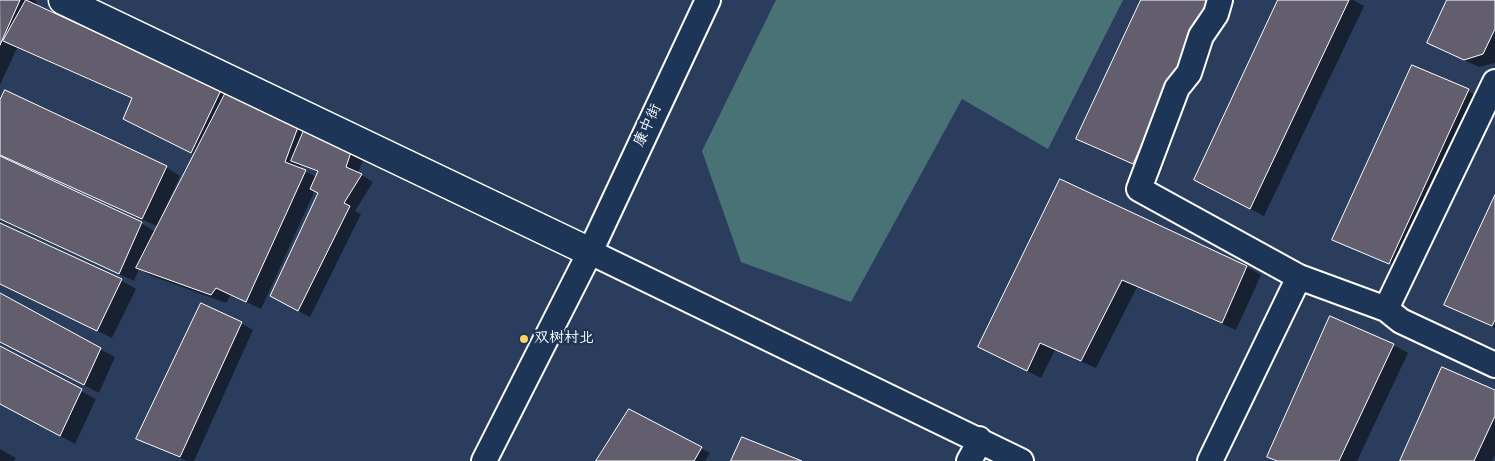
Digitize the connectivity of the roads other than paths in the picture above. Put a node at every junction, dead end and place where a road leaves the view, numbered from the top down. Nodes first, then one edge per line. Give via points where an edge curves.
1 (63, 0) edge
2 (708, 0) edge
3 (1220, 0) edge
4 (1495, 82) edge
5 (590, 252) junction
6 (1299, 277) junction
7 (1386, 309) junction
8 (1495, 365) edge
9 (976, 447) edge
10 (484, 461) edge
11 (1021, 461) edge
12 (1210, 461) edge

1 - 5 street
2 - 5 street, 康中街
3 - 6 street via 1216,14 1201,36 1189,73 1177,88 1139,188
4 - 7 street
5 - 9 street
5 - 10 street, 康中街
6 - 7 street
6 - 12 street
7 - 8 street via 1401,321
9 - 11 street

